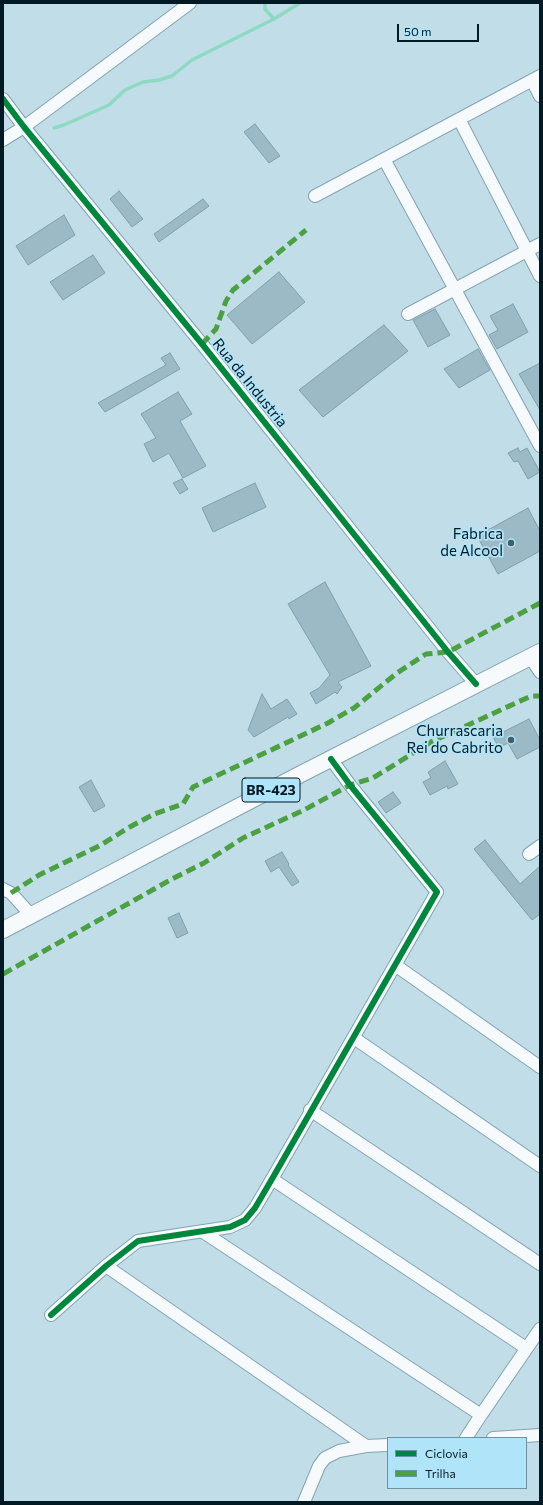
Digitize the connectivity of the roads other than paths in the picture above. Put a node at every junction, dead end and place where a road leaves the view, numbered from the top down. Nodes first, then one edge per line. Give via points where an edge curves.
1 (190, 3) edge
2 (536, 78) edge
3 (540, 96) edge
4 (3, 99) edge
5 (459, 119) junction
6 (24, 127) junction
7 (3, 140) edge
8 (384, 159) junction
9 (315, 196) dead end
10 (540, 244) edge
11 (527, 251) junction
12 (540, 276) edge
13 (456, 289) junction
14 (408, 314) dead end
15 (540, 446) edge
16 (535, 655) edge
17 (540, 672) edge
18 (476, 684) junction
19 (331, 758) junction
20 (540, 846) edge
21 (529, 854) dead end
22 (3, 889) edge
23 (31, 915) junction
24 (3, 930) edge
25 (395, 965) junction
26 (354, 1038) junction
27 (540, 1067) edge
28 (310, 1110) junction
29 (540, 1166) edge
30 (272, 1179) junction
31 (203, 1232) junction
32 (540, 1264) edge
33 (106, 1266) junction
34 (51, 1315) dead end
35 (540, 1329) edge
36 (526, 1348) junction
37 (481, 1415) junction
38 (540, 1435) edge
39 (467, 1437) edge
40 (509, 1437) edge
41 (387, 1445) edge
42 (366, 1446) junction
43 (304, 1502) edge

1 - 6 street
2 - 3 street
2 - 5 street
4 - 6 street, Rua da Industria
5 - 8 street
5 - 11 street
6 - 7 street
6 - 18 street, Rua da Industria
8 - 9 street
8 - 13 street
10 - 11 street
11 - 12 street
11 - 13 street
13 - 14 street
13 - 15 street
16 - 17 street
16 - 18 main road, BR-423
18 - 19 main road, BR-423
19 - 23 main road, BR-423
19 - 25 street via 437,892
20 - 21 street
22 - 23 street via 11,893
23 - 24 main road, BR-423
25 - 26 street
25 - 27 street
26 - 28 street
26 - 29 street
28 - 30 street
28 - 32 street
30 - 31 street via 245,1220 230,1227
30 - 36 street
31 - 33 street via 138,1241
31 - 37 street
33 - 34 street
33 - 42 street
35 - 36 street
36 - 37 street
37 - 39 street
38 - 40 street
41 - 42 street
42 - 43 street via 340,1451 325,1458 318,1466

